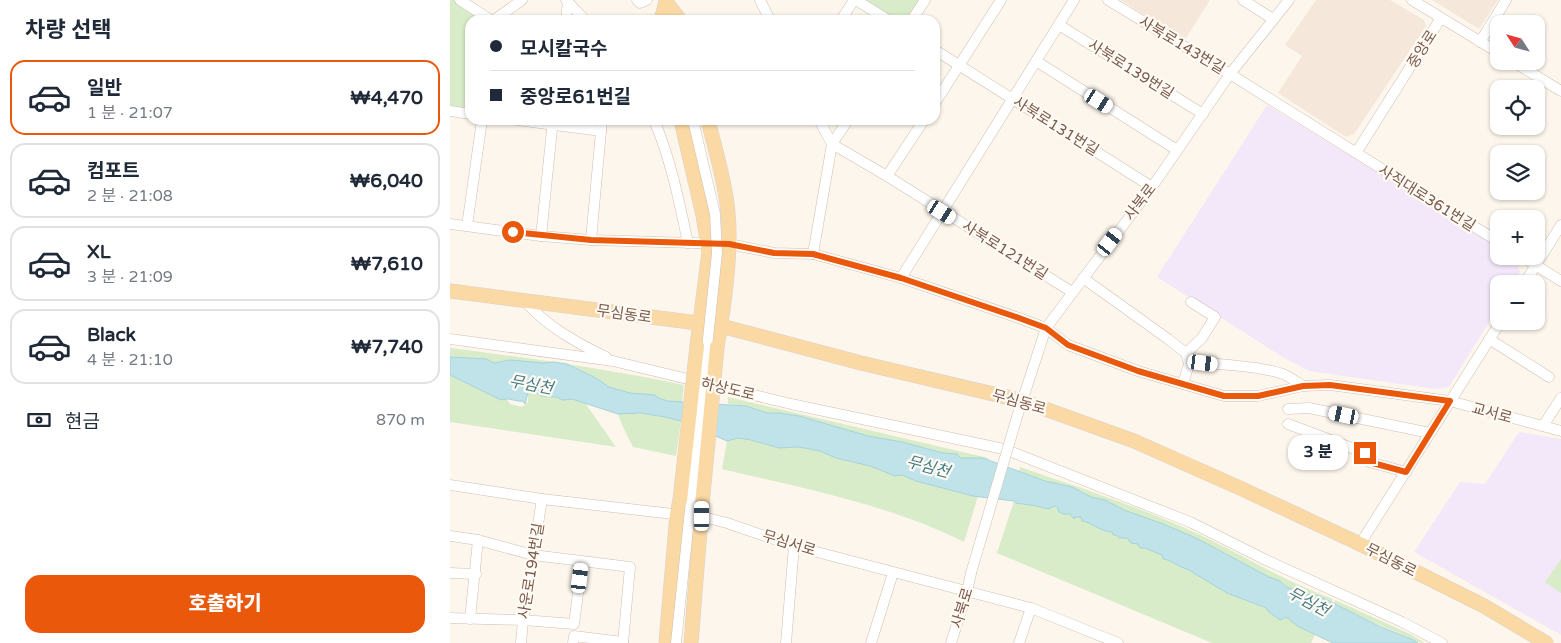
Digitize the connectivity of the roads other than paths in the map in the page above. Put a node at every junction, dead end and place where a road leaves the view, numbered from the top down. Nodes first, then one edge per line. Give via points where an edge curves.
1 (460, 0) edge
2 (522, 0) edge
3 (637, 0) edge
4 (647, 0) edge
5 (760, 0) edge
6 (855, 0) edge
7 (925, 0) edge
8 (1074, 0) edge
9 (1108, 0) edge
10 (1243, 0) edge
11 (1289, 0) edge
12 (1412, 0) edge
13 (1506, 0) edge
14 (567, 1) edge
15 (666, 1) edge
16 (1000, 2) edge
17 (484, 15) edge
18 (500, 15) edge
19 (566, 15) edge
20 (580, 15) edge
21 (662, 15) edge
22 (669, 15) edge
23 (676, 15) edge
24 (768, 15) edge
25 (845, 15) edge
26 (880, 15) edge
27 (915, 15) edge
28 (1442, 18) junction
29 (1273, 19) junction
30 (1059, 25) junction
31 (1480, 42) junction
32 (1490, 48) edge
33 (940, 53) edge
34 (1036, 61) junction
35 (959, 66) junction
36 (1527, 70) edge
37 (1230, 74) junction
38 (1561, 91) edge
39 (940, 95) edge
40 (1013, 99) junction
41 (450, 111) edge
42 (465, 113) edge
43 (1202, 114) junction
44 (481, 125) edge
45 (553, 125) edge
46 (601, 125) edge
47 (656, 125) edge
48 (682, 125) edge
49 (694, 125) edge
50 (712, 125) edge
51 (822, 125) edge
52 (845, 125) edge
53 (921, 125) edge
54 (832, 144) junction
55 (1177, 150) junction
56 (1356, 153) junction
57 (887, 176) junction
58 (1152, 187) junction
59 (942, 212) junction
60 (450, 224) edge
61 (1561, 225) edge
62 (467, 226) junction
63 (541, 236) junction
64 (1490, 236) edge
65 (591, 240) junction
66 (688, 243) junction
67 (707, 243) junction
68 (729, 244) junction
69 (813, 254) junction
70 (1536, 266) junction
71 (1530, 275) edge
72 (901, 278) junction
73 (1083, 278) junction
74 (1561, 281) edge
75 (450, 291) edge
76 (1072, 292) junction
77 (524, 300) junction
78 (1191, 302) dead end
79 (699, 324) junction
80 (721, 326) junction
81 (1046, 328) junction
82 (1495, 330) edge
83 (450, 339) edge
84 (1489, 340) junction
85 (1186, 353) junction
86 (613, 361) junction
87 (1189, 364) junction
88 (1549, 377) dead end
89 (1183, 384) junction
90 (1303, 386) junction
91 (1561, 398) edge
92 (1023, 401) junction
93 (1450, 401) junction
94 (1288, 409) dead end
95 (1288, 424) dead end
96 (1543, 426) junction
97 (1561, 431) edge
98 (1430, 433) junction
99 (1406, 472) junction
100 (450, 485) edge
101 (542, 499) junction
102 (702, 511) junction
103 (677, 514) junction
104 (450, 536) edge
105 (478, 540) junction
106 (1360, 544) junction
107 (794, 546) junction
108 (533, 555) junction
109 (582, 562) junction
110 (450, 573) edge
111 (893, 573) junction
112 (476, 574) junction
113 (967, 592) junction
114 (1031, 608) junction
115 (450, 618) edge
116 (470, 619) junction
117 (523, 620) junction
118 (623, 642) edge
119 (521, 643) edge
120 (573, 643) edge
121 (666, 643) edge
122 (676, 643) edge
123 (691, 643) edge
124 (786, 643) edge
125 (871, 643) edge
126 (951, 643) edge
127 (1019, 643) edge
128 (1118, 643) edge
129 (1442, 643) edge
130 (1546, 643) edge

1 - 17 street
2 - 18 street
3 - 4 street via 640,3
5 - 24 street
6 - 25 street
6 - 26 street
7 - 27 street
8 - 30 street
9 - 37 street, 사북로143번길
10 - 29 street
11 - 29 street, 사북로
12 - 28 street, 중앙로
13 - 31 street
14 - 19 street
14 - 20 street
15 - 21 main road
15 - 22 street
15 - 23 main road
16 - 35 street
28 - 31 street, 중앙로
28 - 56 street, 중앙로
29 - 37 street, 사북로
30 - 34 street
30 - 43 street, 사북로139번길
31 - 32 street, 중앙로
33 - 35 street, 사북로131번길
34 - 40 street
34 - 55 street
35 - 39 street
35 - 40 street, 사북로131번길
36 - 38 street
37 - 43 street, 사북로
37 - 56 street, 사직대로361번길
40 - 58 street, 사북로131번길
40 - 59 street
41 - 42 street
43 - 55 street, 사북로
44 - 62 street
45 - 63 street
46 - 65 street
47 - 66 street via 664,142
48 - 67 main road
49 - 122 street, bridge via 714,214 717,253
50 - 68 main road via 728,212
51 - 54 street
52 - 54 street
53 - 57 street
54 - 57 street, 사북로121번길
54 - 69 street
55 - 58 street, 사북로
56 - 64 street, 사직대로361번길
57 - 59 street, 사북로121번길
58 - 73 street, 사북로
59 - 72 street
59 - 76 street, 사북로121번길
60 - 62 street, 교서로
61 - 70 street
62 - 63 street, 교서로
63 - 65 street, 교서로
65 - 66 street, 교서로
66 - 67 street, 교서로
67 - 68 street, 교서로
67 - 79 main road
68 - 69 street, 교서로 via 774,253
68 - 80 main road
69 - 72 street, 교서로
70 - 71 street
70 - 74 street
72 - 81 street, 교서로
73 - 76 street, 사북로
73 - 85 street
75 - 77 main road, 무심동로
76 - 81 street, 사북로
77 - 79 main road, 무심동로
77 - 86 street via 549,324
78 - 85 street via 1215,317 1202,338
79 - 80 main road, 무심동로
79 - 103 main road, bridge
80 - 92 main road, 무심동로
80 - 102 main road, bridge
81 - 89 street, 교서로 via 1068,345
81 - 92 street, 사북로
82 - 84 street
83 - 86 street, 하상도로
84 - 88 street
84 - 93 street
85 - 87 street
86 - 129 street, 하상도로 via 791,404 1004,449 1190,522
87 - 89 street
87 - 90 street via 1251,368 1282,374
89 - 90 street, 교서로 via 1224,396 1258,396
90 - 93 street, 교서로 via 1338,385
91 - 96 street
92 - 106 main road, 무심동로 via 1134,441
92 - 113 street, 사북로, bridge
93 - 96 street, 교서로
93 - 98 street
94 - 98 street via 1309,408
95 - 99 street via 1365,453 1369,462
96 - 97 street, 교서로
98 - 99 street
99 - 106 street
100 - 101 street, 무심서로
101 - 103 street, 무심서로
101 - 108 street, 사운로194번길
102 - 103 street, 무심서로
102 - 107 street, 무심서로
102 - 123 main road
103 - 121 main road
104 - 105 street
105 - 108 street
105 - 112 street
106 - 130 main road, 무심동로 via 1484,606
107 - 111 street, 무심서로
107 - 124 street
108 - 109 street
108 - 117 street, 사운로194번길
109 - 117 street via 574,624
109 - 118 street via 630,567
110 - 112 street
111 - 113 street, 무심서로
111 - 125 street
112 - 116 street
113 - 114 street, 무심서로
113 - 126 street, 사북로
114 - 127 street
114 - 128 street, 무심서로
115 - 116 street
116 - 117 street
117 - 119 street, 사운로194번길
118 - 120 street via 574,636

